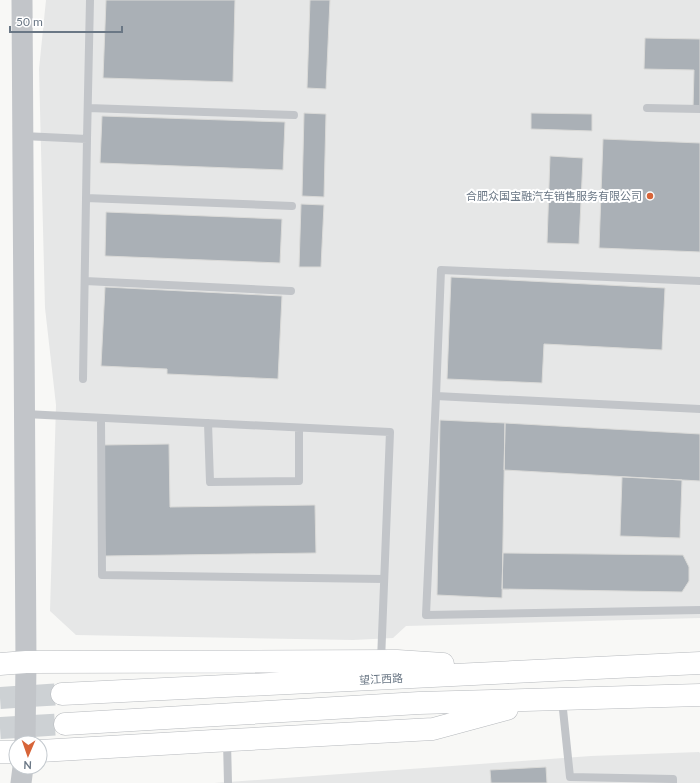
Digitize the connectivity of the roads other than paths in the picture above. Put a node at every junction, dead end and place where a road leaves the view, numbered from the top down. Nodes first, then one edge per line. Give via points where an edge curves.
1 (22, 0) edge
2 (90, 0) edge
3 (88, 108) junction
4 (647, 108) dead end
5 (700, 109) edge
6 (294, 115) dead end
7 (22, 136) junction
8 (87, 139) junction
9 (86, 198) junction
10 (292, 206) dead end
11 (85, 281) junction
12 (700, 281) edge
13 (291, 291) dead end
14 (83, 379) dead end
15 (436, 396) junction
16 (700, 409) edge
17 (24, 414) junction
18 (101, 418) junction
19 (208, 423) junction
20 (299, 428) junction
21 (384, 579) junction
22 (700, 610) edge
23 (26, 662) junction
24 (381, 662) junction
25 (700, 663) edge
26 (0, 664) edge
27 (534, 671) junction
28 (62, 694) tunnel mouth
29 (700, 695) edge
30 (539, 700) junction
31 (562, 700) junction
32 (65, 724) tunnel mouth
33 (25, 735) edge
34 (227, 740) junction
35 (48, 751) edge
36 (228, 783) edge
37 (673, 783) edge

1 - 7 street
2 - 3 lane
3 - 6 lane
3 - 8 lane
4 - 5 lane
7 - 8 lane
7 - 17 street
8 - 9 lane
9 - 10 lane
9 - 11 lane
11 - 13 lane
11 - 14 lane
12 - 15 lane via 441,270
15 - 16 lane
15 - 22 lane via 426,615
17 - 18 lane
17 - 23 street
18 - 19 lane
18 - 21 lane via 102,575
19 - 20 lane
19 - 20 lane via 210,482 299,481
20 - 21 lane via 390,432
21 - 24 lane
23 - 24 main road
23 - 26 main road
23 - 33 street
24 - 27 main road
25 - 27 main road, 望江西路
27 - 28 main road, 望江西路
29 - 31 main road
30 - 31 main road
30 - 32 main road via 419,703
30 - 34 main road via 433,729
31 - 37 lane via 570,777 673,779
34 - 35 main road
34 - 36 lane

